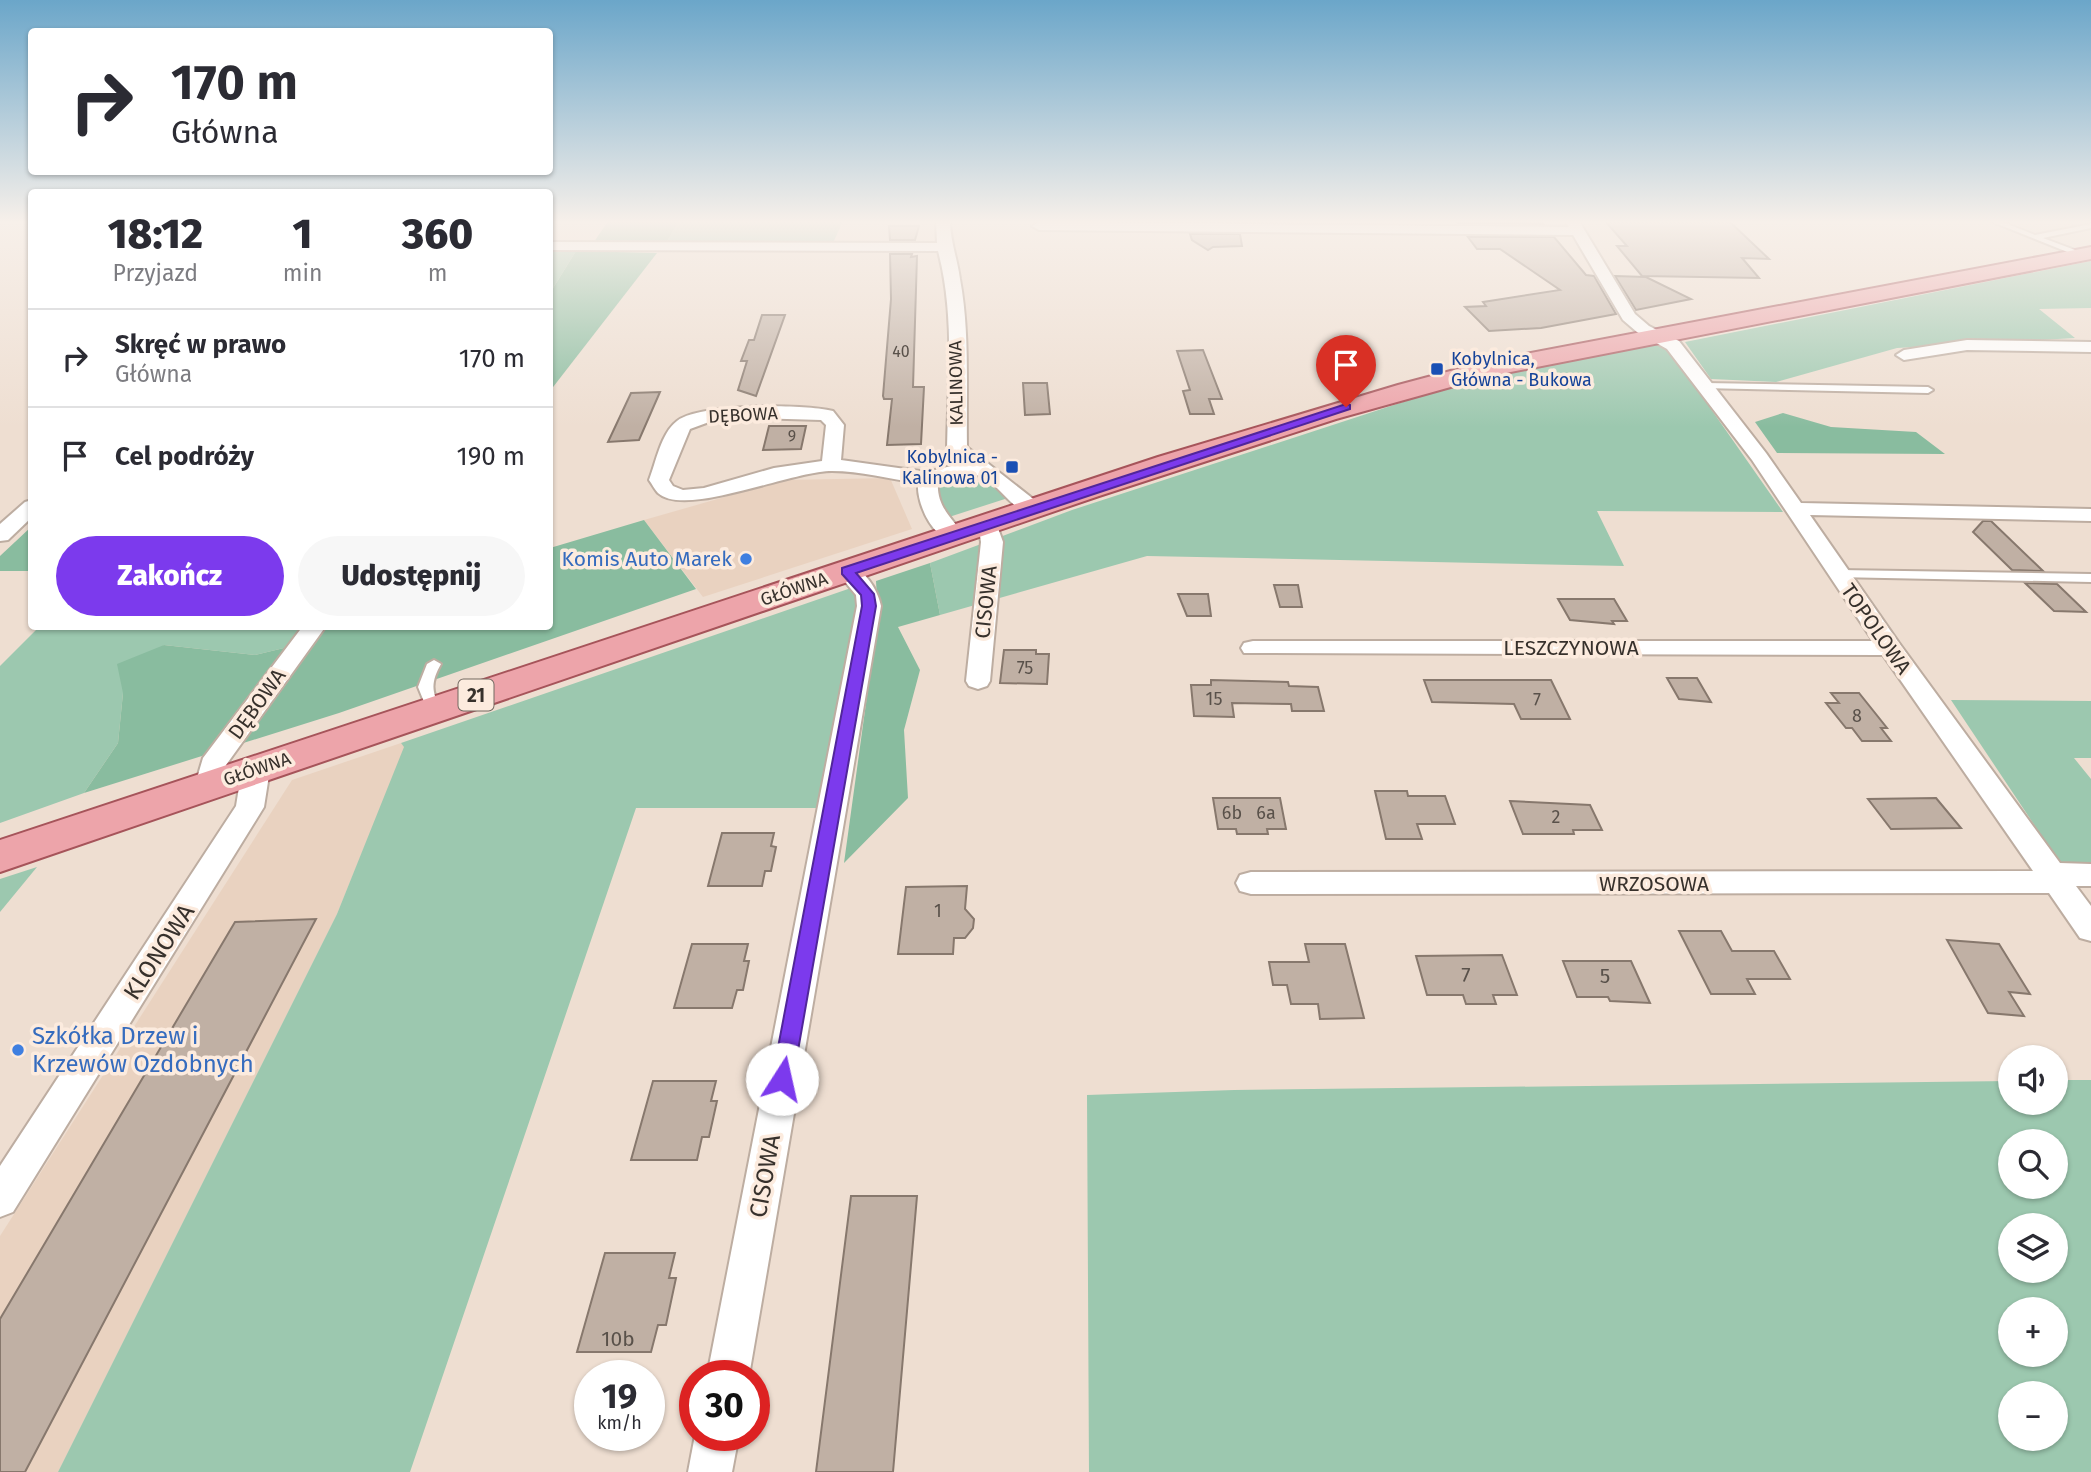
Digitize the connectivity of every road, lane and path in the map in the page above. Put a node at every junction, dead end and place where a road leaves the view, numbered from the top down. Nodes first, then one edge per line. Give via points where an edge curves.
1 (954, 290) edge
2 (1612, 290) edge
3 (1896, 290) edge
4 (1656, 335) junction
5 (2091, 348) edge
6 (1904, 355) dead end
7 (1705, 386) junction
8 (1928, 390) dead end
9 (831, 465) junction
10 (980, 469) junction
11 (928, 478) junction
12 (1034, 509) junction
13 (1794, 509) junction
14 (28, 510) edge
15 (2091, 515) edge
16 (988, 524) junction
17 (0, 535) edge
18 (953, 536) junction
19 (847, 571) junction
20 (1839, 574) junction
21 (2091, 578) edge
22 (311, 630) edge
23 (1253, 648) dead end
24 (1889, 649) junction
25 (434, 664) dead end
26 (978, 681) dead end
27 (434, 709) junction
28 (256, 769) junction
29 (209, 785) junction
30 (0, 856) edge
31 (2091, 875) edge
32 (2055, 878) junction
33 (1251, 883) dead end
34 (2091, 929) edge
35 (0, 1199) edge
36 (731, 1360) edge
37 (714, 1451) edge
38 (710, 1472) edge

1 - 10 street, KALINOWA via 957,449
2 - 4 street, TOPOLOWA via 1629,317
3 - 4 main road, GŁÓWNA / 21
4 - 7 street, TOPOLOWA via 1673,345
4 - 12 main road, GŁÓWNA / 21 via 1395,392
5 - 6 street via 1967,345
7 - 8 lane
7 - 13 street, TOPOLOWA
9 - 9 street, DĘBOWA via 774,474 705,494 681,496 666,490 660,480 681,427 693,418 713,415 827,415 835,425
9 - 11 street, DĘBOWA
10 - 11 street via 960,468
10 - 12 street, KALINOWA
11 - 18 street via 930,508
12 - 16 main road, GŁÓWNA / 21
13 - 15 street
13 - 20 street, TOPOLOWA
14 - 17 street
16 - 18 main road, GŁÓWNA / 21
16 - 26 street, CISOWA via 992,542
18 - 19 main road, GŁÓWNA / 21
19 - 27 main road, GŁÓWNA / 21
19 - 36 street, CISOWA via 867,594 869,606
20 - 21 lane
20 - 24 street, TOPOLOWA
22 - 29 street, DĘBOWA via 213,764
23 - 24 street, LESZCZYNOWA
24 - 32 street, TOPOLOWA
25 - 27 lane via 424,682
27 - 28 main road, GŁÓWNA / 21
28 - 29 main road, GŁÓWNA / 21
28 - 35 street, KLONOWA via 250,807
29 - 30 main road, GŁÓWNA / 21
31 - 32 street, WRZOSOWA
32 - 33 street, WRZOSOWA
32 - 34 street, TOPOLOWA
37 - 38 street

